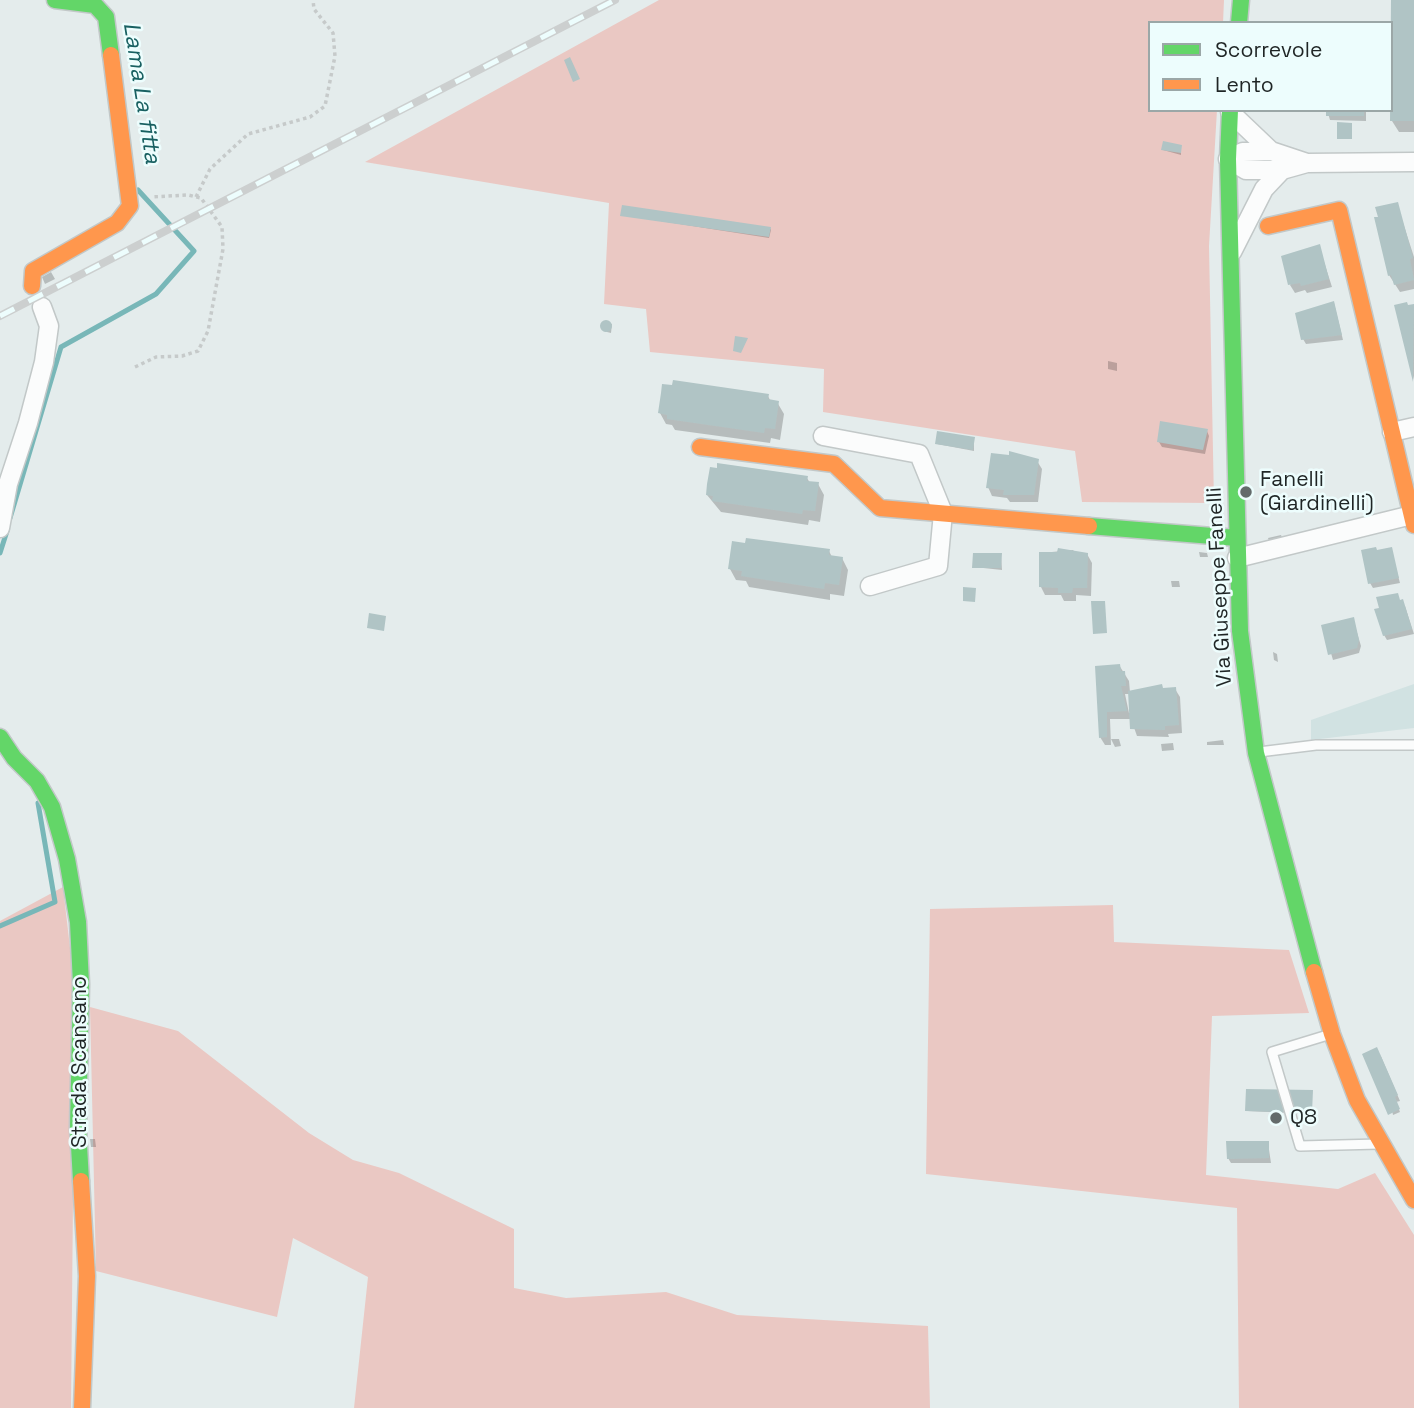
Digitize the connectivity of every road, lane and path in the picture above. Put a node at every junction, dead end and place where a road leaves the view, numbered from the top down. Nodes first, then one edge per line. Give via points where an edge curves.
1 (55, 0) edge
2 (313, 0) edge
3 (1241, 0) edge
4 (1239, 21) edge
5 (1230, 112) edge
6 (1231, 112) edge
7 (1270, 150) junction
8 (1228, 159) junction
9 (1414, 162) edge
10 (1307, 163) junction
11 (1282, 170) junction
12 (195, 197) junction
13 (131, 198) junction
14 (1268, 226) dead end
15 (1231, 255) junction
16 (32, 286) dead end
17 (43, 307) dead end
18 (135, 367) dead end
19 (1414, 427) edge
20 (1392, 432) junction
21 (823, 436) dead end
22 (700, 447) dead end
23 (943, 513) junction
24 (1413, 520) edge
25 (0, 528) edge
26 (1237, 538) junction
27 (1237, 558) junction
28 (870, 586) dead end
29 (0, 737) edge
30 (1414, 745) edge
31 (1256, 752) junction
32 (1332, 1034) junction
33 (1382, 1143) junction
34 (1414, 1200) edge
35 (82, 1408) edge

1 - 13 street via 96,5 106,17
2 - 12 path via 314,9 333,33 335,56 325,106 310,117 248,134 210,169
3 - 4 street
5 - 8 street, Via Giuseppe Fanelli
6 - 7 street
7 - 8 street via 1243,152
7 - 10 street
8 - 11 street via 1246,170
8 - 15 street, Via Giuseppe Fanelli
9 - 10 street
10 - 11 street
11 - 15 street via 1264,189
12 - 13 path
12 - 18 path via 201,198 222,227 223,249 208,331 198,351 156,357
13 - 16 street via 125,214 110,228 33,271
14 - 20 street via 1339,210
15 - 26 street, Via Giuseppe Fanelli
17 - 25 street via 49,326 44,362 8,484
19 - 20 street
20 - 24 street
21 - 23 street via 919,454
22 - 23 street via 834,464 880,508
23 - 26 street
23 - 28 street via 938,566
24 - 27 street
26 - 27 street, Via Giuseppe Fanelli
27 - 31 street, Via Giuseppe Fanelli via 1242,661
29 - 35 street, Strada Scansano via 37,780 52,807 78,922 78,1128 87,1276
30 - 31 lane via 1316,745
31 - 32 street, Via Giuseppe Fanelli
32 - 33 street, Via Giuseppe Fanelli via 1357,1100
32 - 33 lane via 1272,1052 1300,1146
33 - 34 street, Via Giuseppe Fanelli

